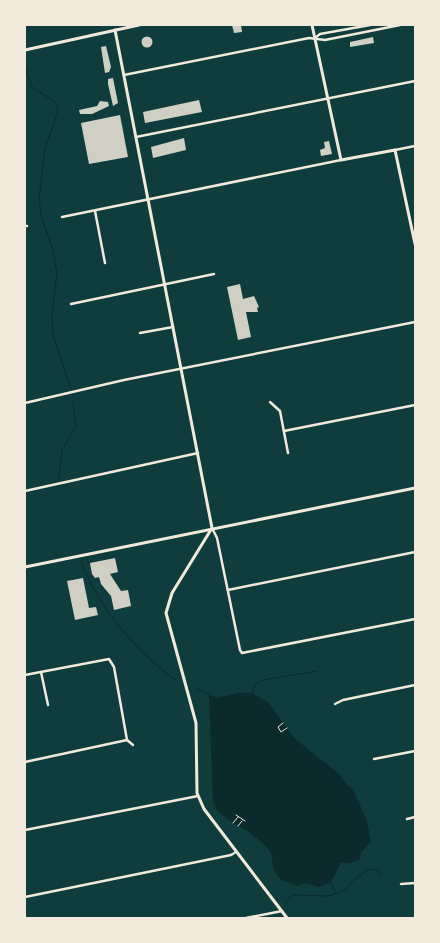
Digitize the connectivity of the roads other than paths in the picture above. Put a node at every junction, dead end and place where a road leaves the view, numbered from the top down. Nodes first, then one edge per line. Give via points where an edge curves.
1 (139, 25) edge
2 (312, 25) edge
3 (370, 25) edge
4 (400, 25) edge
5 (115, 30) junction
6 (315, 38) junction
7 (25, 50) edge
8 (124, 75) junction
9 (415, 82) edge
10 (328, 98) junction
11 (136, 137) junction
12 (415, 146) edge
13 (395, 150) junction
14 (341, 160) junction
15 (149, 199) junction
16 (95, 210) junction
17 (62, 217) dead end
18 (415, 244) edge
19 (105, 264) dead end
20 (214, 274) dead end
21 (165, 284) junction
22 (71, 304) dead end
23 (415, 322) edge
24 (173, 327) junction
25 (140, 333) dead end
26 (181, 369) junction
27 (25, 402) edge
28 (270, 402) dead end
29 (415, 405) edge
30 (284, 431) junction
31 (198, 453) junction
32 (288, 453) dead end
33 (415, 488) edge
34 (25, 491) edge
35 (212, 528) junction
36 (415, 552) edge
37 (25, 568) edge
38 (228, 590) junction
39 (415, 619) edge
40 (41, 672) junction
41 (25, 675) edge
42 (415, 685) edge
43 (335, 704) dead end
44 (48, 705) dead end
45 (127, 740) junction
46 (133, 744) dead end
47 (415, 751) edge
48 (374, 759) dead end
49 (25, 762) edge
50 (198, 796) junction
51 (415, 817) edge
52 (406, 819) dead end
53 (25, 830) edge
54 (237, 851) junction
55 (415, 883) edge
56 (401, 884) dead end
57 (25, 896) edge
58 (282, 910) junction
59 (246, 918) edge
60 (287, 918) edge

1 - 5 street
2 - 6 street
3 - 6 street via 320,34
4 - 6 street via 325,40
5 - 7 street
5 - 8 street
6 - 8 street
6 - 10 street
8 - 11 street
9 - 10 street
10 - 11 street
10 - 14 street
11 - 15 street
12 - 13 street
13 - 14 street
13 - 18 street
14 - 15 street
15 - 16 street
15 - 21 street
16 - 17 street
16 - 19 street
20 - 21 street
21 - 22 street
21 - 24 street
23 - 26 street
24 - 25 street
24 - 26 street
26 - 27 street
26 - 31 street
28 - 30 street via 280,411
29 - 30 street
30 - 32 street
31 - 34 street
31 - 35 street
33 - 35 street
35 - 37 street
35 - 38 street
35 - 50 street via 172,593 166,613 197,724
36 - 38 street
38 - 39 street via 241,652 244,653
40 - 41 street
40 - 44 street
40 - 45 street via 109,659 114,667
42 - 43 street
45 - 46 street
45 - 49 street
47 - 48 street
50 - 53 street
50 - 54 street via 204,809
51 - 52 street
54 - 57 street via 231,855
54 - 58 street
55 - 56 street
58 - 59 street
58 - 60 street

